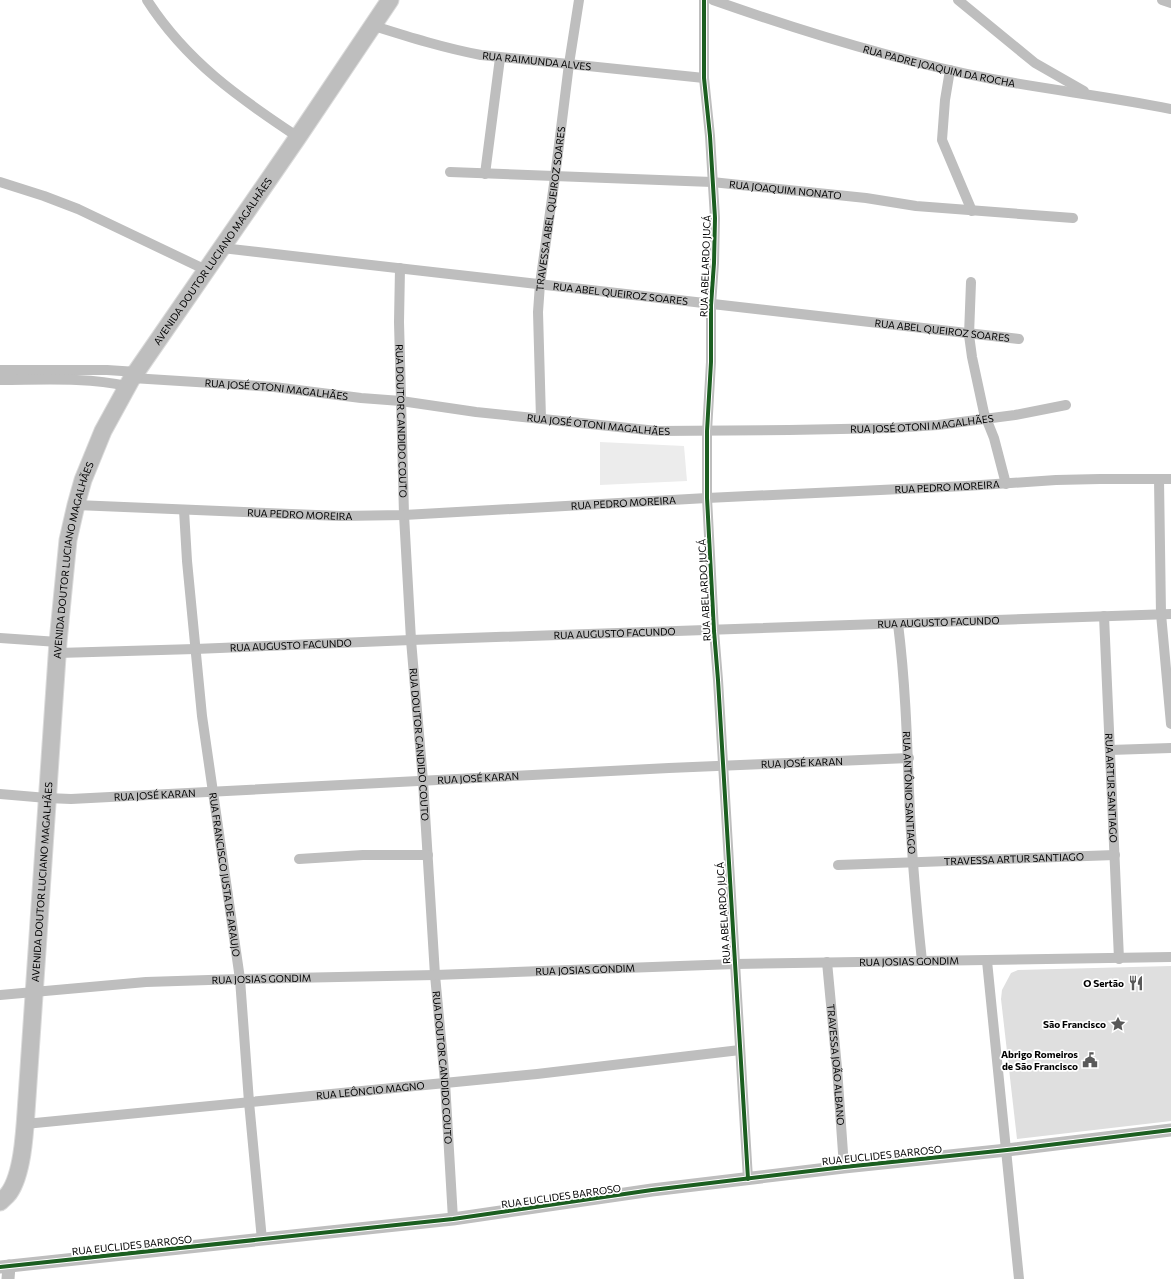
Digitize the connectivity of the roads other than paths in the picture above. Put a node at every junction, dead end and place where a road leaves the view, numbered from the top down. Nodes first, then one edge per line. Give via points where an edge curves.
1 (147, 0) edge
2 (390, 0) edge
3 (579, 0) edge
4 (704, 0) edge
5 (712, 0) edge
6 (958, 0) edge
7 (1162, 0) edge
8 (1171, 3) edge
9 (374, 26) junction
10 (500, 58) junction
11 (569, 64) junction
12 (950, 70) junction
13 (704, 78) junction
14 (1091, 95) junction
15 (1171, 109) edge
16 (298, 137) junction
17 (450, 172) dead end
18 (485, 174) junction
19 (555, 177) junction
20 (0, 182) edge
21 (712, 182) junction
22 (972, 211) junction
23 (1072, 218) dead end
24 (222, 248) junction
25 (400, 268) junction
26 (206, 270) junction
27 (971, 282) dead end
28 (540, 284) junction
29 (711, 305) junction
30 (969, 335) junction
31 (1020, 340) dead end
32 (0, 370) edge
33 (132, 379) junction
34 (0, 380) edge
35 (400, 401) junction
36 (1066, 406) dead end
37 (985, 418) junction
38 (541, 419) junction
39 (707, 431) junction
40 (1159, 479) junction
41 (1171, 479) edge
42 (1006, 484) junction
43 (707, 498) junction
44 (76, 505) junction
45 (184, 510) junction
46 (404, 515) junction
47 (1166, 614) edge
48 (1104, 616) junction
49 (898, 624) junction
50 (714, 631) junction
51 (0, 638) edge
52 (411, 640) junction
53 (58, 647) junction
54 (195, 649) junction
55 (1171, 724) edge
56 (1171, 748) edge
57 (1110, 750) junction
58 (909, 758) junction
59 (722, 765) junction
60 (424, 781) junction
61 (212, 792) junction
62 (0, 794) edge
63 (47, 798) junction
64 (428, 855) junction
65 (1115, 855) junction
66 (299, 858) dead end
67 (913, 862) junction
68 (838, 865) dead end
69 (1171, 957) edge
70 (1119, 959) junction
71 (922, 961) junction
72 (987, 961) junction
73 (827, 962) junction
74 (735, 964) junction
75 (435, 975) junction
76 (240, 979) junction
77 (34, 993) junction
78 (0, 995) edge
79 (740, 1050) junction
80 (445, 1082) junction
81 (249, 1102) junction
82 (25, 1124) junction
83 (1171, 1130) edge
84 (1007, 1150) junction
85 (844, 1166) junction
86 (748, 1179) junction
87 (0, 1202) edge
88 (453, 1219) junction
89 (262, 1240) junction
90 (6, 1271) edge
91 (1019, 1279) edge

1 - 16 street via 176,40 205,70
2 - 9 main road, AVENIDA DOUTOR LUCIANO MAGALHÃES
3 - 11 street, TRAVESSA ABEL QUEIROZ SOARES
4 - 13 street, RUA ABELARDO JUCÁ
5 - 12 street, RUA PADRE JOAQUIM DA ROCHA via 782,25 863,49
6 - 14 street via 1035,63
7 - 8 street
9 - 10 street, RUA RAIMUNDA ALVES via 458,51
9 - 16 main road, AVENIDA DOUTOR LUCIANO MAGALHÃES
10 - 11 street, RUA RAIMUNDA ALVES
10 - 18 street
11 - 13 street, RUA RAIMUNDA ALVES
11 - 19 street, TRAVESSA ABEL QUEIROZ SOARES
12 - 14 street, RUA PADRE JOAQUIM DA ROCHA
12 - 22 street via 942,140
13 - 21 street, RUA ABELARDO JUCÁ
14 - 15 street, RUA PADRE JOAQUIM DA ROCHA
16 - 24 main road, AVENIDA DOUTOR LUCIANO MAGALHÃES
17 - 18 street, RUA JOAQUIM NONATO
18 - 19 street, RUA JOAQUIM NONATO
19 - 21 street, RUA JOAQUIM NONATO
19 - 28 street, TRAVESSA ABEL QUEIROZ SOARES
20 - 26 street via 78,209
21 - 22 street, RUA JOAQUIM NONATO
21 - 29 street, RUA ABELARDO JUCÁ via 715,218
22 - 23 street, RUA JOAQUIM NONATO
24 - 25 street, RUA ABEL QUEIROZ SOARES
24 - 26 main road, AVENIDA DOUTOR LUCIANO MAGALHÃES
25 - 28 street, RUA ABEL QUEIROZ SOARES
25 - 35 street, RUA DOUTOR CANDIDO COUTO
26 - 33 main road, AVENIDA DOUTOR LUCIANO MAGALHÃES
27 - 30 street
28 - 29 street, RUA ABEL QUEIROZ SOARES
28 - 38 street, TRAVESSA ABEL QUEIROZ SOARES via 538,312
29 - 30 street, RUA ABEL QUEIROZ SOARES via 918,327
29 - 39 street, RUA ABELARDO JUCÁ
30 - 31 street, RUA ABEL QUEIROZ SOARES
30 - 37 street
32 - 33 street via 107,370
33 - 34 street via 108,382
33 - 35 street, RUA JOSÉ OTONI MAGALHÃES via 274,387
33 - 44 main road, AVENIDA DOUTOR LUCIANO MAGALHÃES via 103,431
35 - 38 street, RUA JOSÉ OTONI MAGALHÃES
35 - 46 street, RUA DOUTOR CANDIDO COUTO
36 - 37 street, RUA JOSÉ OTONI MAGALHÃES
37 - 39 street, RUA JOSÉ OTONI MAGALHÃES via 892,428
37 - 42 street via 994,438
38 - 39 street, RUA JOSÉ OTONI MAGALHÃES via 657,431
39 - 43 street, RUA ABELARDO JUCÁ
40 - 41 street, RUA PEDRO MOREIRA
40 - 42 street, RUA PEDRO MOREIRA via 1100,478
40 - 47 street
42 - 43 street, RUA PEDRO MOREIRA
43 - 46 street, RUA PEDRO MOREIRA
43 - 50 street, RUA ABELARDO JUCÁ
44 - 45 street, RUA PEDRO MOREIRA
44 - 53 main road, AVENIDA DOUTOR LUCIANO MAGALHÃES via 68,540
45 - 46 street, RUA PEDRO MOREIRA via 340,516
45 - 54 street, RUA FRANCISCO JUSTA DE ARAUJO
46 - 52 street, RUA DOUTOR CANDIDO COUTO
47 - 48 street, RUA AUGUSTO FACUNDO
47 - 55 street
48 - 49 street, RUA AUGUSTO FACUNDO
48 - 57 street, RUA ARTUR SANTIAGO
49 - 50 street, RUA AUGUSTO FACUNDO
49 - 58 street, RUA ANTÔNIO SANTIAGO
50 - 52 street, RUA AUGUSTO FACUNDO
50 - 59 street, RUA ABELARDO JUCÁ
51 - 53 street, RUA AUGUSTO FACUNDO
52 - 54 street, RUA AUGUSTO FACUNDO
52 - 60 street, RUA DOUTOR CANDIDO COUTO
53 - 54 street, RUA AUGUSTO FACUNDO
53 - 63 main road, AVENIDA DOUTOR LUCIANO MAGALHÃES
54 - 61 street, RUA FRANCISCO JUSTA DE ARAUJO
56 - 57 street
57 - 65 street, RUA ARTUR SANTIAGO
58 - 59 street, RUA JOSÉ KARAN
58 - 67 street, RUA ANTÔNIO SANTIAGO
59 - 60 street, RUA JOSÉ KARAN
59 - 74 street, RUA ABELARDO JUCÁ
60 - 61 street, RUA JOSÉ KARAN
60 - 64 street, RUA DOUTOR CANDIDO COUTO
61 - 63 street, RUA JOSÉ KARAN
61 - 76 street, RUA FRANCISCO JUSTA DE ARAUJO
62 - 63 street, RUA JOSÉ KARAN
63 - 77 main road, AVENIDA DOUTOR LUCIANO MAGALHÃES
64 - 66 street
64 - 75 street, RUA DOUTOR CANDIDO COUTO
65 - 67 street, TRAVESSA ARTUR SANTIAGO
65 - 70 street, RUA ARTUR SANTIAGO
67 - 68 street, TRAVESSA ARTUR SANTIAGO
67 - 71 street, RUA ANTÔNIO SANTIAGO
69 - 70 street, RUA JOSIAS GONDIM
70 - 72 street, RUA JOSIAS GONDIM
71 - 72 street, RUA JOSIAS GONDIM
71 - 73 street, RUA JOSIAS GONDIM
72 - 84 street
73 - 74 street, RUA JOSIAS GONDIM
73 - 85 street, TRAVESSA JOÃO ALBANO
74 - 75 street, RUA JOSIAS GONDIM
74 - 79 street, RUA ABELARDO JUCÁ
75 - 76 street, RUA JOSIAS GONDIM
75 - 80 street, RUA DOUTOR CANDIDO COUTO
76 - 77 street, RUA JOSIAS GONDIM via 146,982
76 - 81 street, RUA FRANCISCO JUSTA DE ARAUJO
77 - 78 street, RUA JOSIAS GONDIM
77 - 82 main road, AVENIDA DOUTOR LUCIANO MAGALHÃES
79 - 80 street, RUA LEÔNCIO MAGNO
79 - 86 street, RUA ABELARDO JUCÁ
80 - 81 street, RUA LEÔNCIO MAGNO
80 - 88 street, RUA DOUTOR CANDIDO COUTO
81 - 82 street, RUA LEÔNCIO MAGNO
81 - 89 street, RUA FRANCISCO JUSTA DE ARAUJO
82 - 87 main road, AVENIDA DOUTOR LUCIANO MAGALHÃES via 15,1181 9,1194
83 - 84 street, RUA EUCLIDES BARROSO
84 - 85 street, RUA EUCLIDES BARROSO
84 - 91 street
85 - 86 street, RUA EUCLIDES BARROSO
86 - 88 street, RUA EUCLIDES BARROSO
88 - 89 street, RUA EUCLIDES BARROSO
89 - 90 street, RUA EUCLIDES BARROSO

